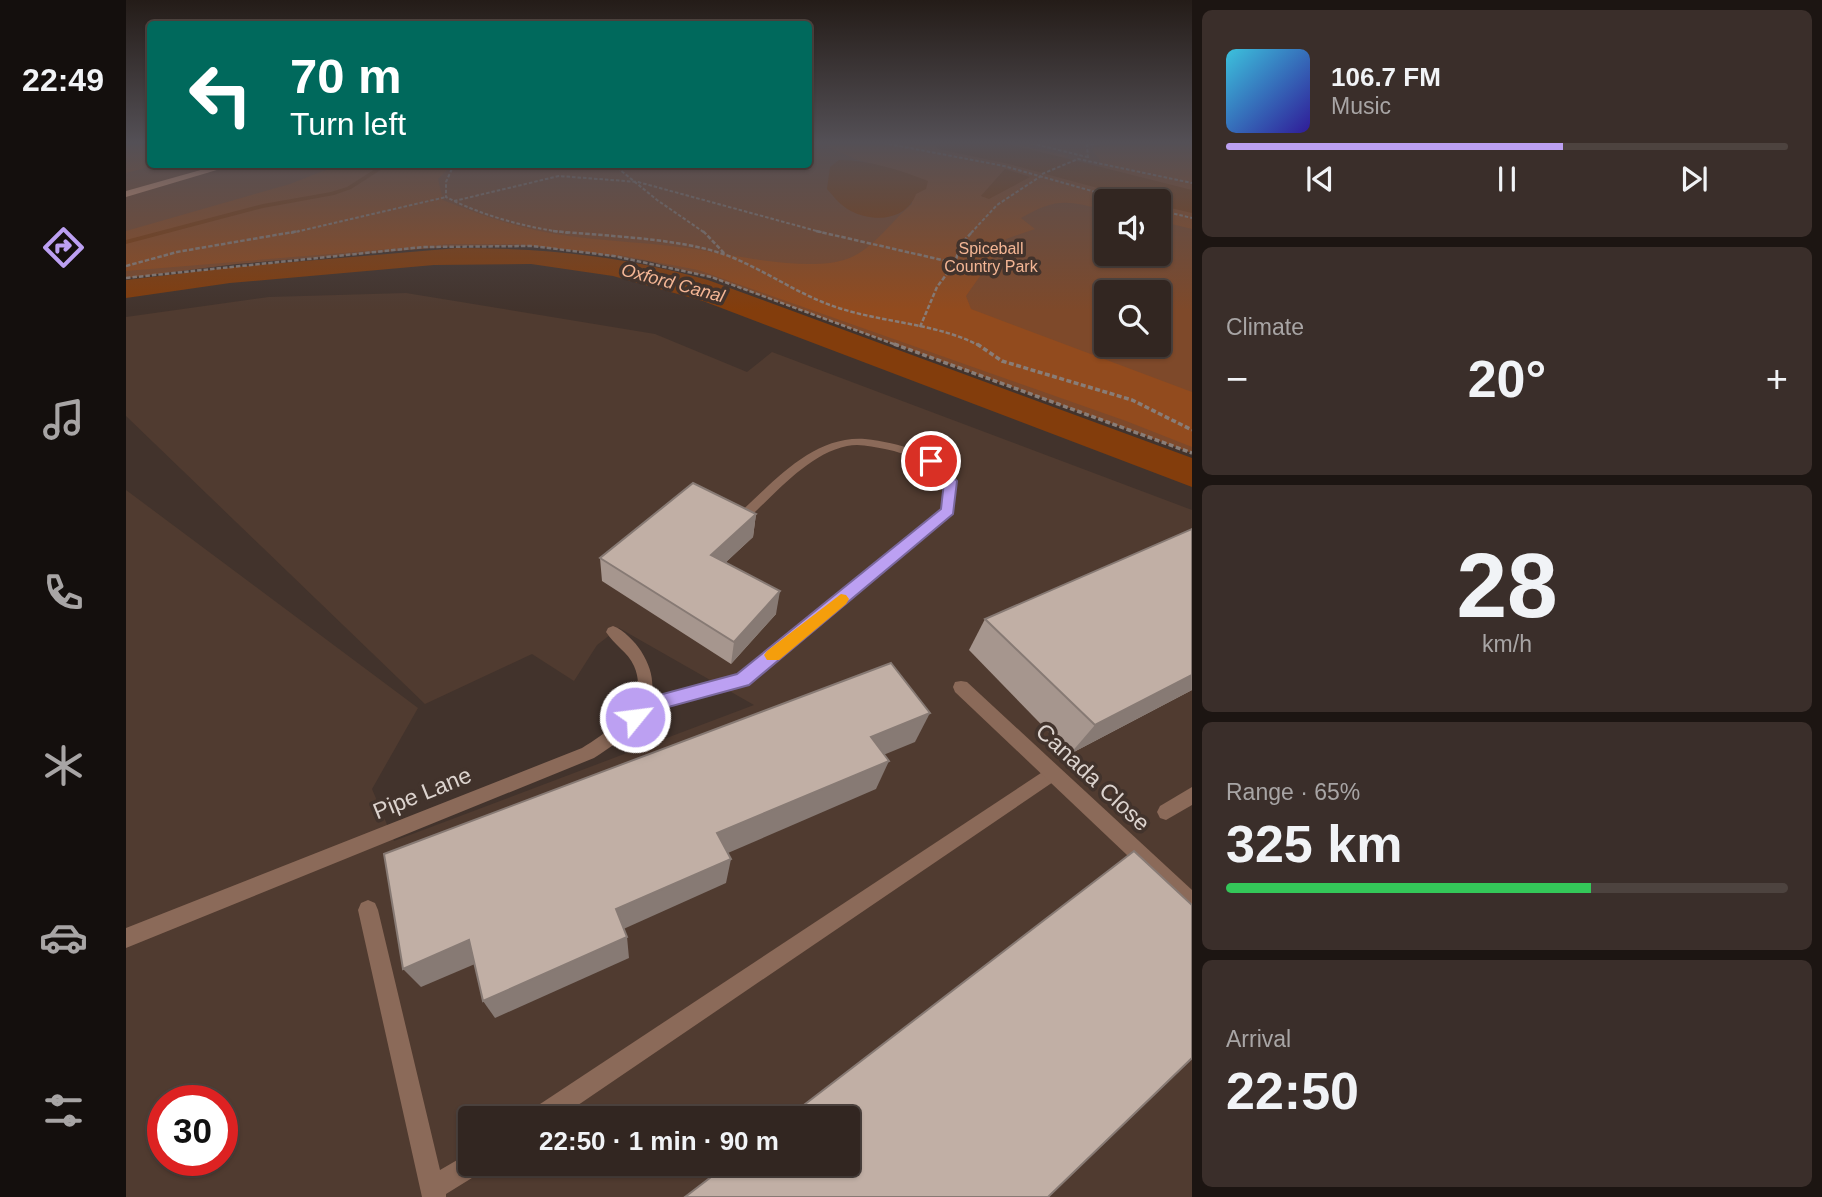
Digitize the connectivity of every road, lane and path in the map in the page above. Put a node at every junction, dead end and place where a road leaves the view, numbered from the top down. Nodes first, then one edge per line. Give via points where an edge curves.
1 (442, 198) edge
2 (448, 198) edge
3 (466, 198) edge
4 (656, 198) edge
5 (692, 198) edge
6 (1007, 198) edge
7 (453, 201) junction
8 (1171, 213) edge
9 (1192, 218) edge
10 (726, 254) junction
11 (955, 262) junction
12 (126, 266) edge
13 (126, 278) edge
14 (920, 327) junction
15 (1192, 430) edge
16 (1192, 453) edge
17 (740, 519) edge
18 (613, 632) dead end
19 (961, 687) dead end
20 (640, 707) junction
21 (1053, 773) junction
22 (1192, 795) edge
23 (1166, 812) dead end
24 (1192, 903) edge
25 (368, 910) dead end
26 (126, 938) edge
27 (556, 1106) edge
28 (458, 1174) edge
29 (433, 1193) edge

1 - 12 path
2 - 7 path
3 - 7 path
4 - 10 path via 699,226
5 - 11 path
6 - 11 path via 960,246
7 - 10 path via 545,230
8 - 9 path
10 - 14 path via 832,306
11 - 14 path via 937,287
13 - 16 path via 424,247 532,246 614,256 711,277
14 - 15 path via 969,340 1010,364 1132,400
17 - 20 street via 825,449 845,443 900,448 931,461 951,481 948,511 743,680
18 - 20 street via 632,647 642,663 646,680
19 - 21 street, Canada Close
20 - 26 street, Pipe Lane via 622,731 588,753
21 - 24 street, Canada Close
21 - 27 street
22 - 23 street
25 - 29 street
28 - 29 street

